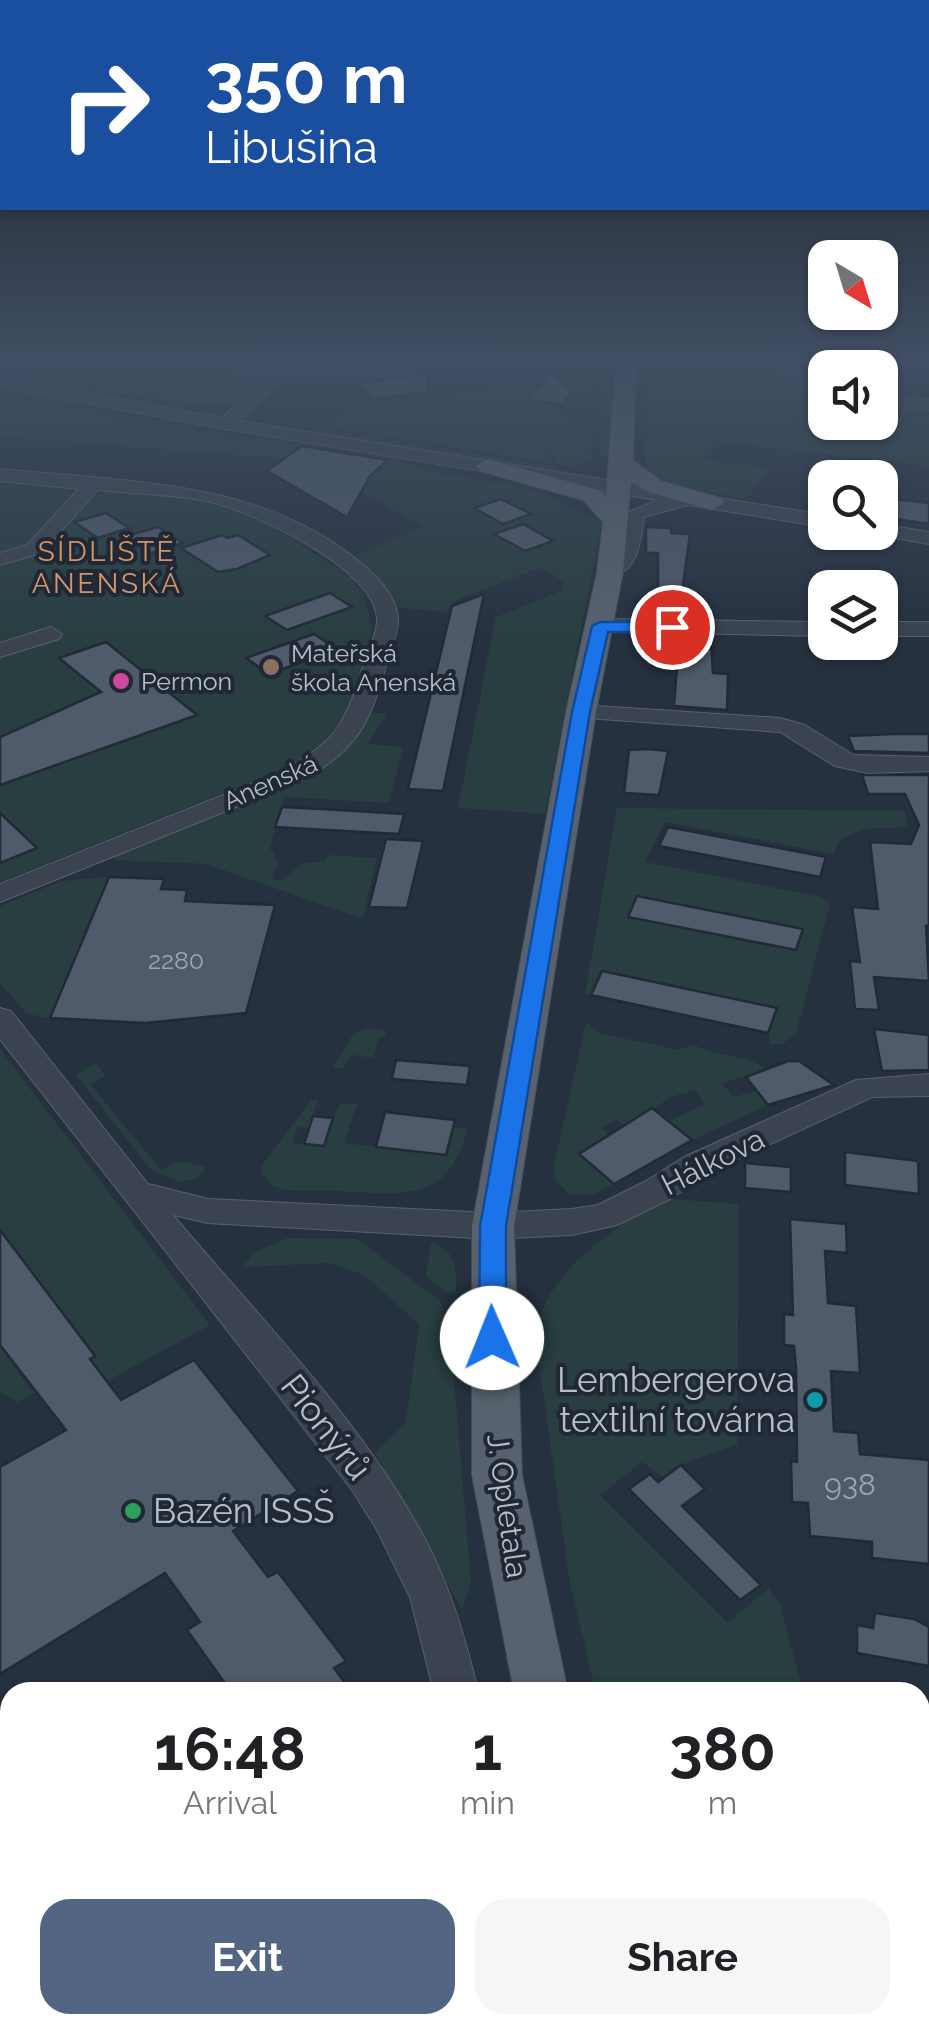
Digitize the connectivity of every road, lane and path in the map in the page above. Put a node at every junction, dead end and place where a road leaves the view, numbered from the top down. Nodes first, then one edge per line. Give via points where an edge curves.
1 (418, 455) edge
2 (616, 455) edge
3 (622, 455) edge
4 (621, 462) junction
5 (488, 466) junction
6 (0, 475) edge
7 (555, 477) junction
8 (94, 483) junction
9 (618, 488) junction
10 (712, 503) junction
11 (808, 518) edge
12 (615, 521) junction
13 (898, 533) edge
14 (929, 538) edge
15 (0, 559) edge
16 (610, 572) junction
17 (600, 626) junction
18 (808, 628) edge
19 (898, 629) edge
20 (929, 630) edge
21 (51, 634) dead end
22 (0, 650) edge
23 (581, 712) junction
24 (929, 764) edge
25 (0, 894) edge
26 (0, 1018) edge
27 (929, 1085) edge
28 (137, 1194) junction
29 (493, 1226) junction
30 (454, 1682) edge
31 (539, 1682) edge

1 - 5 street
2 - 7 street via 612,465 591,474
3 - 4 main road, J. Opletala
4 - 9 main road, J. Opletala
4 - 10 main road via 653,486
5 - 7 street
5 - 12 main road via 592,496
6 - 8 street, Anenská
7 - 9 street
8 - 15 street via 34,550
8 - 25 street, Anenská via 211,496 262,512 369,580 388,620 360,716 325,758
9 - 10 street
9 - 12 main road, J. Opletala
10 - 11 street
10 - 16 street via 644,508 632,522 626,557
12 - 16 main road, J. Opletala
13 - 14 street
16 - 17 main road, J. Opletala
17 - 18 street
17 - 23 main road, J. Opletala
19 - 20 street
21 - 22 street
23 - 24 street via 780,725 798,728 835,757 858,764
23 - 29 main road, J. Opletala
26 - 28 street, Pionýrů
27 - 29 street, Hálkova via 867,1087 696,1165 605,1216
28 - 29 street via 208,1211
28 - 30 street, Pionýrů via 361,1466 413,1551 448,1644
29 - 31 main road, J. Opletala via 497,1474

